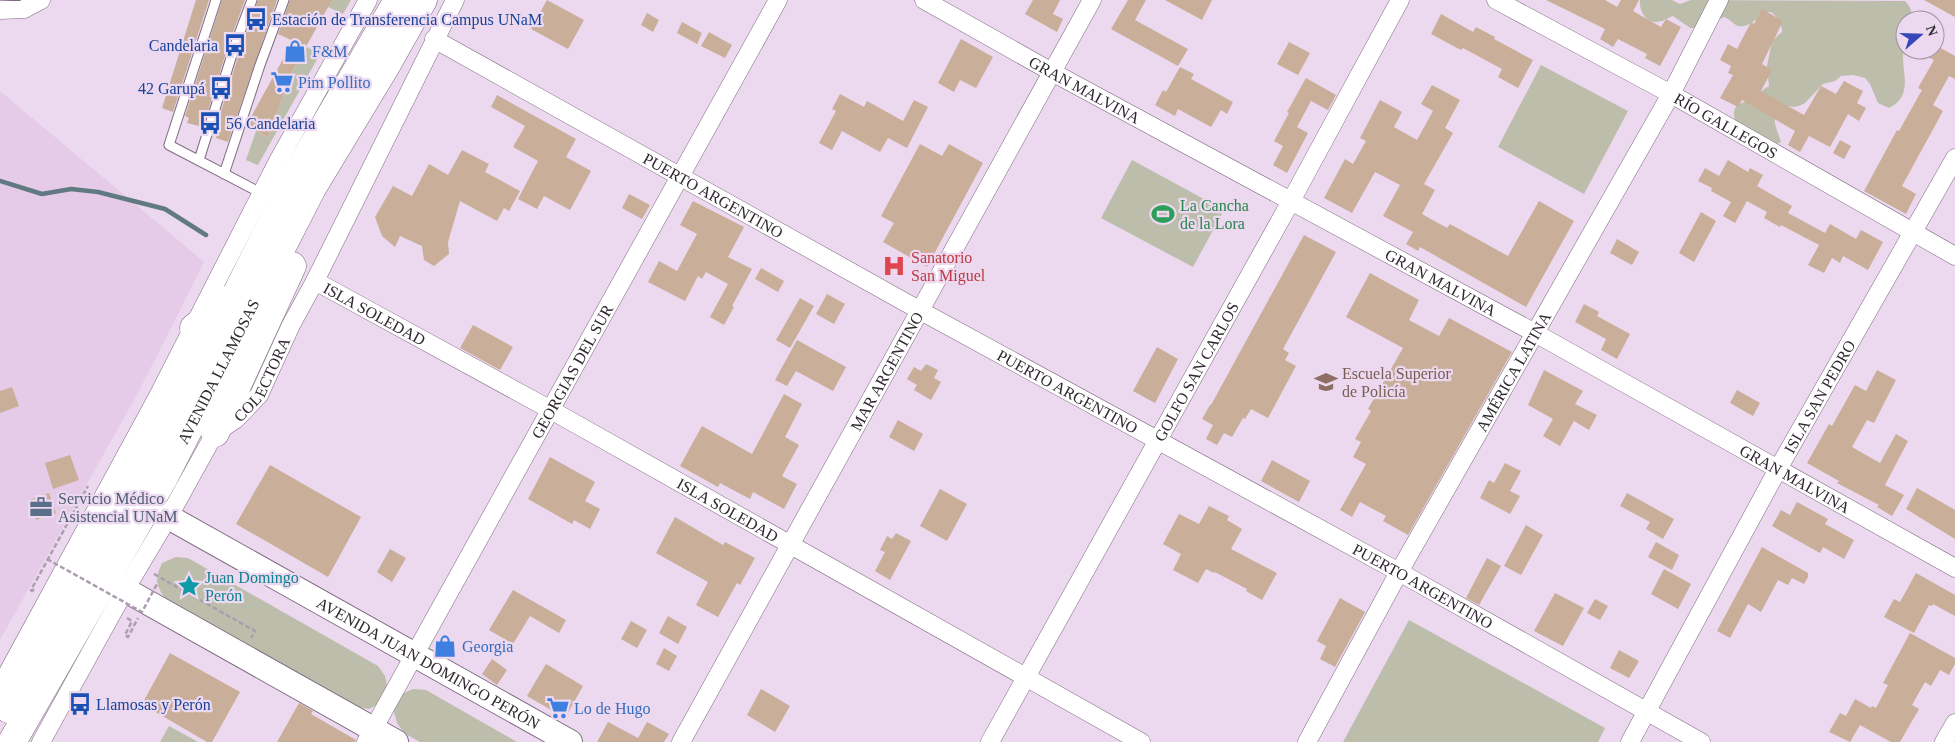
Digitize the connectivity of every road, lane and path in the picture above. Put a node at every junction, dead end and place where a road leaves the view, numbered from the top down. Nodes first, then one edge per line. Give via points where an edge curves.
1 (41, 0) edge
2 (216, 0) edge
3 (252, 0) edge
4 (284, 0) edge
5 (368, 0) edge
6 (398, 0) edge
7 (422, 0) edge
8 (455, 0) edge
9 (778, 0) edge
10 (924, 0) edge
11 (1092, 0) edge
12 (1400, 0) edge
13 (1496, 0) edge
14 (1719, 0) edge
15 (0, 10) edge
16 (434, 40) junction
17 (1052, 72) junction
18 (1671, 94) junction
19 (1955, 158) edge
20 (199, 160) junction
21 (326, 164) junction
22 (224, 174) junction
23 (678, 177) junction
24 (261, 193) junction
25 (1292, 200) junction
26 (1912, 232) junction
27 (1955, 256) edge
28 (315, 281) junction
29 (238, 291) junction
30 (919, 310) junction
31 (194, 328) junction
32 (1535, 333) junction
33 (551, 410) junction
34 (215, 433) junction
35 (1158, 442) junction
36 (1778, 469) junction
37 (88, 486) dead end
38 (139, 500) junction
39 (790, 545) junction
40 (47, 560) junction
41 (1955, 568) edge
42 (1399, 572) junction
43 (42, 574) dead end
44 (97, 574) junction
45 (164, 580) dead end
46 (157, 584) dead end
47 (142, 612) junction
48 (132, 621) dead end
49 (255, 630) dead end
50 (415, 654) junction
51 (1026, 677) junction
52 (22, 685) edge
53 (1647, 711) junction
54 (1955, 724) edge
55 (17, 730) edge
56 (370, 736) edge
57 (396, 742) edge
58 (570, 742) edge
59 (681, 742) edge
60 (990, 742) edge
61 (1141, 742) edge
62 (1307, 742) edge
63 (1630, 742) edge
64 (1701, 742) edge
65 (1944, 742) edge

1 - 15 street via 24,9
2 - 20 lane via 169,145
3 - 20 lane
4 - 22 lane
5 - 24 street, COLECTORA
6 - 29 highway, AVENIDA LLAMOSAS via 293,180
7 - 21 highway, AVENIDA LLAMOSAS
8 - 16 street, COLECTORA
9 - 23 street, GEORGIAS DEL SUR
10 - 17 street, GRAN MALVINA
11 - 17 street, MAR ARGENTINO
12 - 25 street, GOLFO SAN CARLOS
13 - 18 street, RÍO GALLEGOS
14 - 18 street, AMÉRICA LATINA
16 - 23 street, PUERTO ARGENTINO
16 - 28 street, COLECTORA
17 - 25 street, GRAN MALVINA
17 - 30 street, MAR ARGENTINO
18 - 26 street, RÍO GALLEGOS
18 - 32 street, AMÉRICA LATINA
19 - 26 street, ISLA SAN PEDRO
20 - 22 lane
21 - 34 highway via 314,218
21 - 38 highway, AVENIDA LLAMOSAS
22 - 24 lane
23 - 30 street, PUERTO ARGENTINO
23 - 33 street, GEORGIAS DEL SUR
24 - 31 street, COLECTORA
25 - 32 street, GRAN MALVINA
25 - 35 street, GOLFO SAN CARLOS
26 - 27 street, RÍO GALLEGOS
26 - 36 street, ISLA SAN PEDRO
28 - 33 street, ISLA SOLEDAD
28 - 34 street, COLECTORA via 259,395
29 - 31 highway
29 - 38 highway, AVENIDA LLAMOSAS
30 - 35 street, PUERTO ARGENTINO
30 - 39 street, MAR ARGENTINO
31 - 38 street, COLECTORA
32 - 36 street, GRAN MALVINA
32 - 42 street, AMÉRICA LATINA
33 - 39 street, ISLA SOLEDAD
33 - 50 street, GEORGIAS DEL SUR
34 - 38 street, COLECTORA
35 - 42 street, PUERTO ARGENTINO
35 - 51 street, GOLFO SAN CARLOS
36 - 41 street, GRAN MALVINA
36 - 53 street, ISLA SAN PEDRO
37 - 40 path
38 - 44 highway, AVENIDA LLAMOSAS
38 - 44 street, COLECTORA
38 - 50 main road, AVENIDA JUAN DOMINGO PERÓN
39 - 51 street, ISLA SOLEDAD
39 - 59 street, MAR ARGENTINO
40 - 43 path via 30,590
40 - 47 path, bridge
42 - 53 street, PUERTO ARGENTINO
42 - 62 street, AMÉRICA LATINA
44 - 52 street, COLECTORA
44 - 52 highway, AVENIDA LLAMOSAS via 48,636
44 - 56 main road
45 - 49 path
46 - 47 path, bridge
47 - 48 path via 128,637 125,635
50 - 56 street, GEORGIAS DEL SUR
50 - 58 main road, AVENIDA JUAN DOMINGO PERÓN
51 - 60 street, GOLFO SAN CARLOS
51 - 61 street, ISLA SOLEDAD
52 - 55 highway, AVENIDA LLAMOSAS
52 - 55 street, COLECTORA
53 - 63 street, ISLA SAN PEDRO
53 - 64 street, PUERTO ARGENTINO
54 - 65 street
56 - 57 main road

